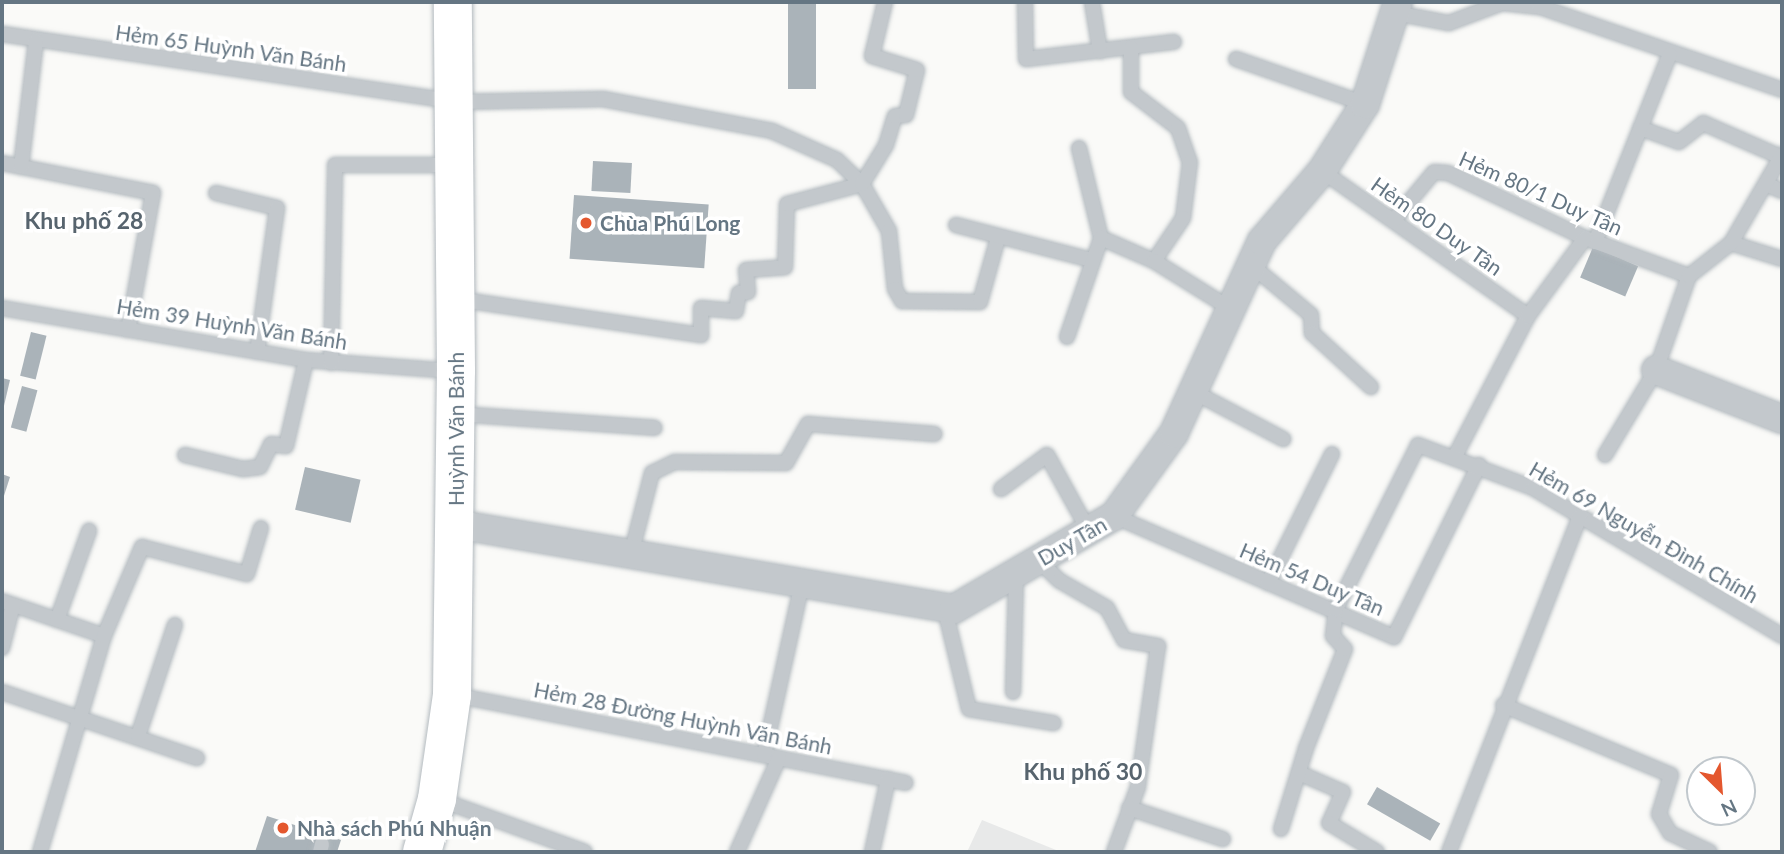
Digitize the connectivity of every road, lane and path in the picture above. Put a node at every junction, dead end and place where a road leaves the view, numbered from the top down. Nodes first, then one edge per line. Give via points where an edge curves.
1 (453, 2) edge
2 (885, 2) edge
3 (1025, 2) edge
4 (1092, 2) edge
5 (1541, 4) edge
6 (1397, 8) edge
7 (1473, 8) edge
8 (2, 34) edge
9 (36, 41) junction
10 (1174, 43) dead end
11 (1131, 48) junction
12 (1100, 51) junction
13 (1670, 54) junction
14 (1236, 59) dead end
15 (1782, 90) edge
16 (456, 102) junction
17 (1365, 104) junction
18 (1640, 128) junction
19 (1079, 148) dead end
20 (1782, 156) edge
21 (2, 163) edge
22 (456, 165) junction
23 (21, 167) junction
24 (1322, 171) junction
25 (862, 184) junction
26 (1766, 184) junction
27 (1782, 191) edge
28 (216, 193) dead end
29 (1394, 220) junction
30 (956, 225) dead end
31 (998, 238) junction
32 (1101, 238) junction
33 (1590, 240) junction
34 (1731, 243) junction
35 (1782, 259) edge
36 (1091, 260) junction
37 (1154, 261) junction
38 (1251, 265) junction
39 (1689, 276) junction
40 (456, 299) junction
41 (2, 308) edge
42 (1231, 309) junction
43 (1528, 316) junction
44 (128, 330) junction
45 (1066, 337) dead end
46 (257, 352) junction
47 (306, 360) junction
48 (331, 363) junction
49 (1656, 370) junction
50 (456, 371) junction
51 (1371, 387) dead end
52 (1194, 392) junction
53 (456, 414) junction
54 (1782, 419) edge
55 (655, 428) dead end
56 (935, 434) dead end
57 (1283, 439) dead end
58 (1332, 454) dead end
59 (185, 455) dead end
60 (1605, 455) dead end
61 (1455, 456) junction
62 (1479, 465) junction
63 (1001, 489) dead end
64 (1114, 516) junction
65 (1580, 516) junction
66 (455, 524) junction
67 (261, 528) dead end
68 (89, 531) dead end
69 (1090, 531) junction
70 (631, 554) junction
71 (1027, 567) junction
72 (802, 583) junction
73 (1268, 583) junction
74 (8, 603) edge
75 (946, 610) junction
76 (1336, 610) junction
77 (57, 620) junction
78 (175, 625) dead end
79 (104, 636) junction
80 (1782, 636) edge
81 (2, 648) edge
82 (2, 692) edge
83 (1013, 692) dead end
84 (452, 695) junction
85 (1503, 705) junction
86 (80, 716) junction
87 (1054, 723) dead end
88 (138, 736) junction
89 (764, 755) junction
90 (197, 758) dead end
91 (779, 758) junction
92 (1299, 774) junction
93 (888, 779) junction
94 (906, 783) dead end
95 (437, 799) junction
96 (1129, 808) junction
97 (1281, 829) dead end
98 (1223, 839) dead end
99 (40, 852) edge
100 (422, 852) edge
101 (584, 852) edge
102 (737, 852) edge
103 (872, 852) edge
104 (1114, 852) edge
105 (1377, 852) edge
106 (1449, 852) edge
107 (1710, 852) edge

1 - 16 street, Huỳnh Văn Bánh
2 - 25 lane via 872,56 917,70 906,115 895,116 886,145
3 - 12 lane via 1026,60
4 - 12 lane
5 - 7 lane
5 - 13 lane
6 - 7 lane via 1449,23
6 - 17 street, Duy Tân
8 - 9 lane, Hẻm 65 Huỳnh Văn Bánh
9 - 16 lane, Hẻm 65 Huỳnh Văn Bánh
9 - 23 lane
10 - 11 lane
11 - 12 lane
11 - 37 lane via 1131,92 1178,128 1190,162 1183,218
13 - 15 lane
13 - 18 lane
14 - 17 lane
16 - 22 street, Huỳnh Văn Bánh
16 - 25 lane, Hẻm 65 Huỳnh Văn Bánh via 603,99 772,131 837,160
17 - 24 street, Duy Tân
18 - 20 lane via 1679,142 1703,123
18 - 33 lane
19 - 32 lane
20 - 26 lane
21 - 23 lane
22 - 40 street, Huỳnh Văn Bánh
22 - 48 lane via 335,165
23 - 44 lane via 153,193
24 - 29 lane, Hẻm 80 Duy Tân
24 - 38 street, Duy Tân via 1262,241
25 - 31 lane, Hẻm 65 Huỳnh Văn Bánh via 889,231 895,289 902,301 980,302
25 - 40 lane via 787,204 785,267 746,270 748,292 739,293 736,311 701,309 701,335
26 - 27 lane
26 - 34 lane
28 - 46 lane via 277,208
29 - 33 lane, Hẻm 80/1 Duy Tân via 1434,172 1448,173
29 - 43 lane, Hẻm 80 Duy Tân
30 - 31 lane
31 - 36 lane
32 - 36 lane
32 - 37 lane
33 - 39 lane, Hẻm 80/1 Duy Tân
33 - 43 lane
34 - 35 lane
34 - 39 lane
36 - 45 lane
37 - 42 lane
38 - 42 street, Duy Tân
38 - 51 lane via 1311,315 1312,333
39 - 49 lane
40 - 50 street, Huỳnh Văn Bánh
41 - 44 lane, Hẻm 39 Huỳnh Văn Bánh
42 - 52 street, Duy Tân
43 - 61 lane
44 - 46 lane, Hẻm 39 Huỳnh Văn Bánh
46 - 47 lane, Hẻm 39 Huỳnh Văn Bánh
47 - 48 lane, Hẻm 39 Huỳnh Văn Bánh
47 - 59 lane via 286,446 271,444 260,467 243,470
48 - 50 lane, Hẻm 39 Huỳnh Văn Bánh
49 - 54 street
49 - 60 lane
50 - 53 street, Huỳnh Văn Bánh
52 - 57 lane
52 - 64 street, Duy Tân via 1174,433
53 - 55 lane
53 - 66 street, Huỳnh Văn Bánh
56 - 70 lane via 808,424 786,463 675,462 652,473
58 - 73 lane
61 - 62 lane, Hẻm 69 Nguyễn Đình Chính
61 - 76 lane, Hẻm 69 Nguyễn Đình Chính via 1418,445
62 - 65 lane, Hẻm 69 Nguyễn Đình Chính
62 - 76 lane, Hẻm 54 Duy Tân via 1394,637
63 - 69 lane via 1047,455
64 - 69 street, Duy Tân
64 - 73 lane, Hẻm 54 Duy Tân
65 - 80 lane, Hẻm 69 Nguyễn Đình Chính
65 - 85 lane
66 - 70 street
66 - 84 street, Huỳnh Văn Bánh
67 - 79 lane via 247,574 142,547
68 - 77 lane
69 - 71 street, Duy Tân
70 - 72 street
71 - 75 street, Duy Tân
71 - 83 lane
71 - 96 lane via 1108,608 1124,640 1158,646 1138,787
72 - 75 street
72 - 89 lane
73 - 76 lane, Hẻm 54 Duy Tân
74 - 77 lane
74 - 81 lane
75 - 87 lane via 969,709
76 - 92 lane via 1334,636 1345,649
77 - 79 lane
78 - 88 lane
79 - 86 lane
82 - 86 lane
84 - 89 lane, Hẻm 28 Đường Huỳnh Văn Bánh
84 - 95 street, Huỳnh Văn Bánh
85 - 106 lane
85 - 107 lane via 1671,775 1659,814 1670,833
86 - 88 lane
86 - 99 lane
88 - 90 lane
89 - 91 lane, Hẻm 28 Đường Huỳnh Văn Bánh
91 - 93 lane, Hẻm 28 Đường Huỳnh Văn Bánh
91 - 102 lane
92 - 97 lane
92 - 105 lane via 1343,792 1329,823
93 - 94 lane, Hẻm 28 Đường Huỳnh Văn Bánh
93 - 103 lane
95 - 100 street, Huỳnh Văn Bánh
95 - 101 lane
96 - 98 lane
96 - 104 lane

